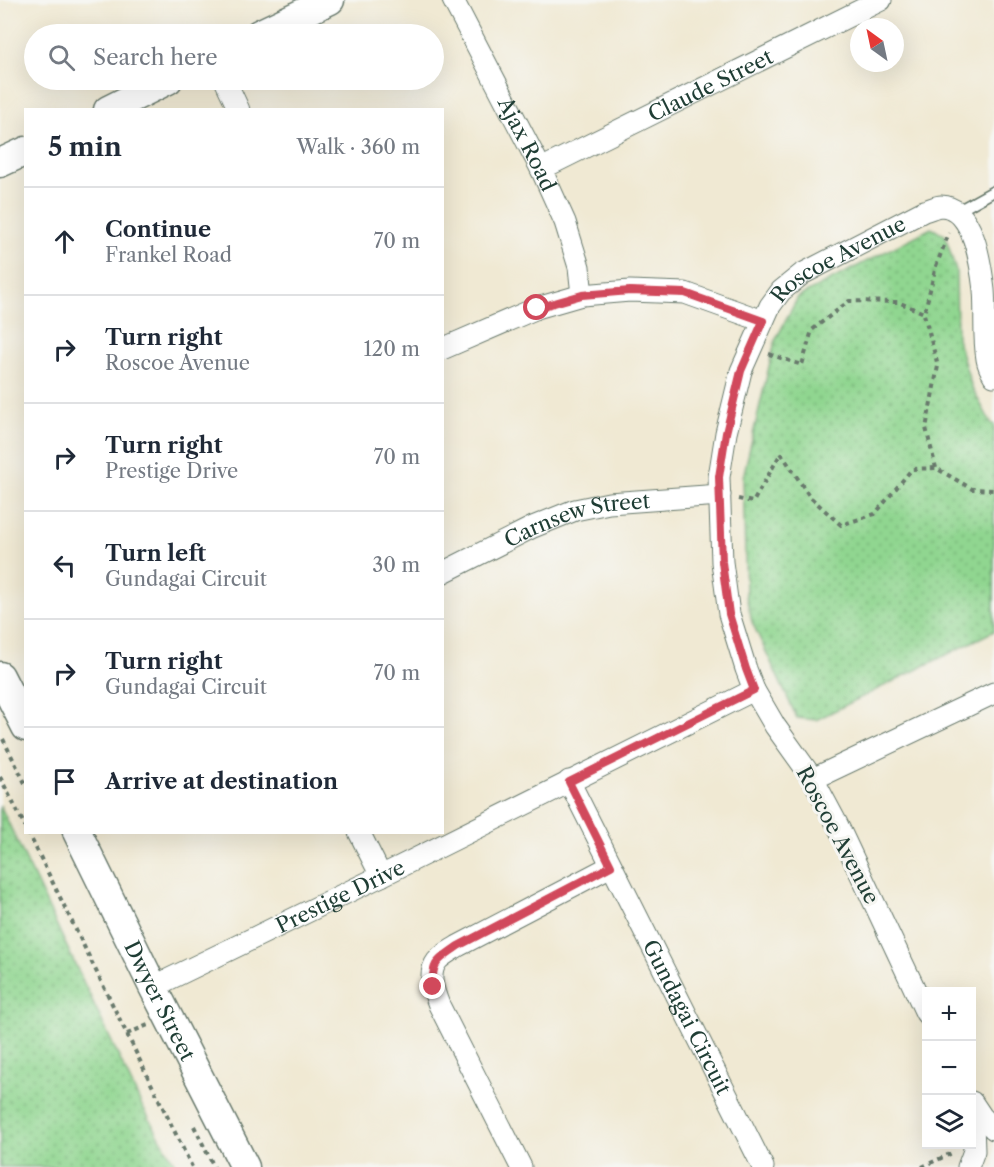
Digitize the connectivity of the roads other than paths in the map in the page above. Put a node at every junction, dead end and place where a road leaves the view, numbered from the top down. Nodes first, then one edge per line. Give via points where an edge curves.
1 (330, 0) edge
2 (453, 0) edge
3 (881, 0) edge
4 (301, 6) edge
5 (274, 24) edge
6 (148, 90) edge
7 (230, 90) edge
8 (112, 108) edge
9 (238, 108) edge
10 (541, 169) junction
11 (994, 191) edge
12 (958, 211) junction
13 (582, 295) junction
14 (763, 321) junction
15 (444, 348) edge
16 (994, 376) edge
17 (720, 495) junction
18 (444, 572) edge
19 (0, 676) edge
20 (754, 690) junction
21 (994, 693) edge
22 (24, 723) edge
23 (813, 779) junction
24 (569, 782) junction
25 (78, 834) edge
26 (360, 834) edge
27 (611, 866) junction
28 (381, 876) junction
29 (153, 987) junction
30 (922, 1002) edge
31 (976, 1108) edge
32 (994, 1129) edge
33 (245, 1167) edge
34 (521, 1167) edge
35 (763, 1167) edge

1 - 4 street
2 - 10 street, Ajax Road
3 - 10 street, Claude Street
4 - 5 street
6 - 8 street
7 - 9 street
10 - 13 street, Ajax Road via 565,222 579,267
11 - 12 lane
12 - 14 street, Roscoe Avenue via 941,206 924,211 802,274 781,291
12 - 16 street via 971,231 978,255 988,362
13 - 14 street via 630,291 685,293
13 - 15 street via 537,308
14 - 17 street, Roscoe Avenue via 741,371 726,433
17 - 18 street, Carnsew Street via 609,502 575,510
17 - 20 street, Roscoe Avenue via 722,562 729,614
19 - 22 street
20 - 23 street, Roscoe Avenue
20 - 24 street, Prestige Drive
21 - 23 street
23 - 30 street, Roscoe Avenue
24 - 27 street, Gundagai Circuit
24 - 28 street, Prestige Drive
25 - 29 street, Dwyer Street
26 - 28 street
27 - 34 street via 458,946 437,961 432,975 439,1005
27 - 35 street, Gundagai Circuit
28 - 29 street, Prestige Drive
29 - 33 street, Dwyer Street
31 - 32 street

